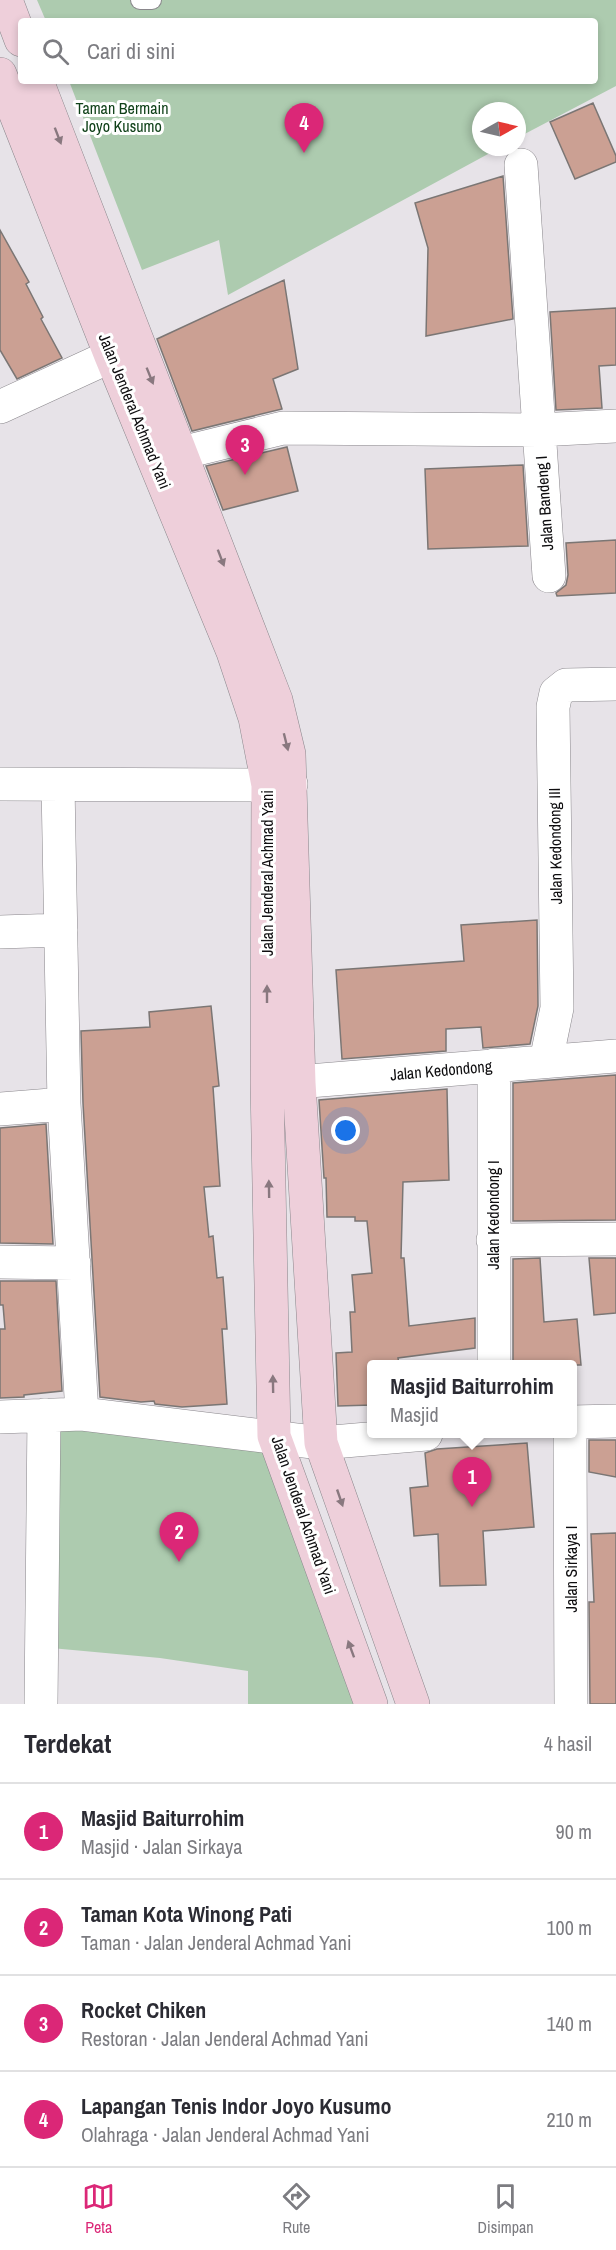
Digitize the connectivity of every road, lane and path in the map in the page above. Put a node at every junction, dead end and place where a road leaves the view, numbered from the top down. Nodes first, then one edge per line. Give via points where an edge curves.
1 (6, 0) edge
2 (140, 0) edge
3 (152, 0) edge
4 (18, 32) edge
5 (0, 74) edge
6 (38, 84) edge
7 (521, 165) dead end
8 (125, 351) junction
9 (0, 407) edge
10 (616, 426) edge
11 (538, 430) junction
12 (181, 453) junction
13 (549, 576) dead end
14 (616, 684) edge
15 (0, 784) edge
16 (279, 784) junction
17 (58, 785) junction
18 (61, 930) junction
19 (0, 932) edge
20 (616, 1056) edge
21 (546, 1061) junction
22 (494, 1065) junction
23 (299, 1083) junction
24 (267, 1084) junction
25 (64, 1104) junction
26 (0, 1109) edge
27 (616, 1239) edge
28 (493, 1240) junction
29 (0, 1262) edge
30 (74, 1263) junction
31 (494, 1360) edge
32 (82, 1414) junction
33 (44, 1415) junction
34 (0, 1417) edge
35 (616, 1421) edge
36 (577, 1422) edge
37 (274, 1436) junction
38 (379, 1438) edge
39 (570, 1438) edge
40 (321, 1443) junction
41 (41, 1704) edge
42 (371, 1704) edge
43 (413, 1704) edge
44 (571, 1704) edge

1 - 4 main road
2 - 3 lane
5 - 8 main road, Jalan Jenderal Achmad Yani
6 -> 8 main road, Jalan Jenderal Achmad Yani
7 - 11 street, Jalan Bandeng I
8 - 9 street
8 -> 12 main road, Jalan Jenderal Achmad Yani
8 - 16 main road, Jalan Jenderal Achmad Yani
10 - 11 street
11 - 12 street via 283,428
11 - 13 street, Jalan Bandeng I
12 -> 16 main road, Jalan Jenderal Achmad Yani via 276,700 290,754
14 - 21 street, Jalan Kedondong III via 566,685 556,693 553,707 557,1008
15 - 17 street
16 - 17 street
16 - 23 main road, Jalan Jenderal Achmad Yani
24 -> 16 main road, Jalan Jenderal Achmad Yani
17 - 18 street
18 - 19 street
18 - 25 street
20 - 21 street, Jalan Kedondong
21 - 22 street, Jalan Kedondong
22 - 23 street, Jalan Kedondong
22 - 28 street, Jalan Kedondong I
23 - 24 street, Jalan Kedondong
23 - 40 main road, Jalan Jenderal Achmad Yani
37 -> 24 main road, Jalan Jenderal Achmad Yani
25 - 26 street
25 - 30 street
27 - 28 street
28 - 31 street, Jalan Kedondong I
29 - 30 street
30 - 32 street
32 - 33 street
32 - 37 street
33 - 34 street
33 - 41 street
35 - 36 street
37 - 40 street
42 -> 37 main road, Jalan Jenderal Achmad Yani
38 - 40 street
39 - 44 street, Jalan Sirkaya I
40 -> 43 main road, Jalan Jenderal Achmad Yani

